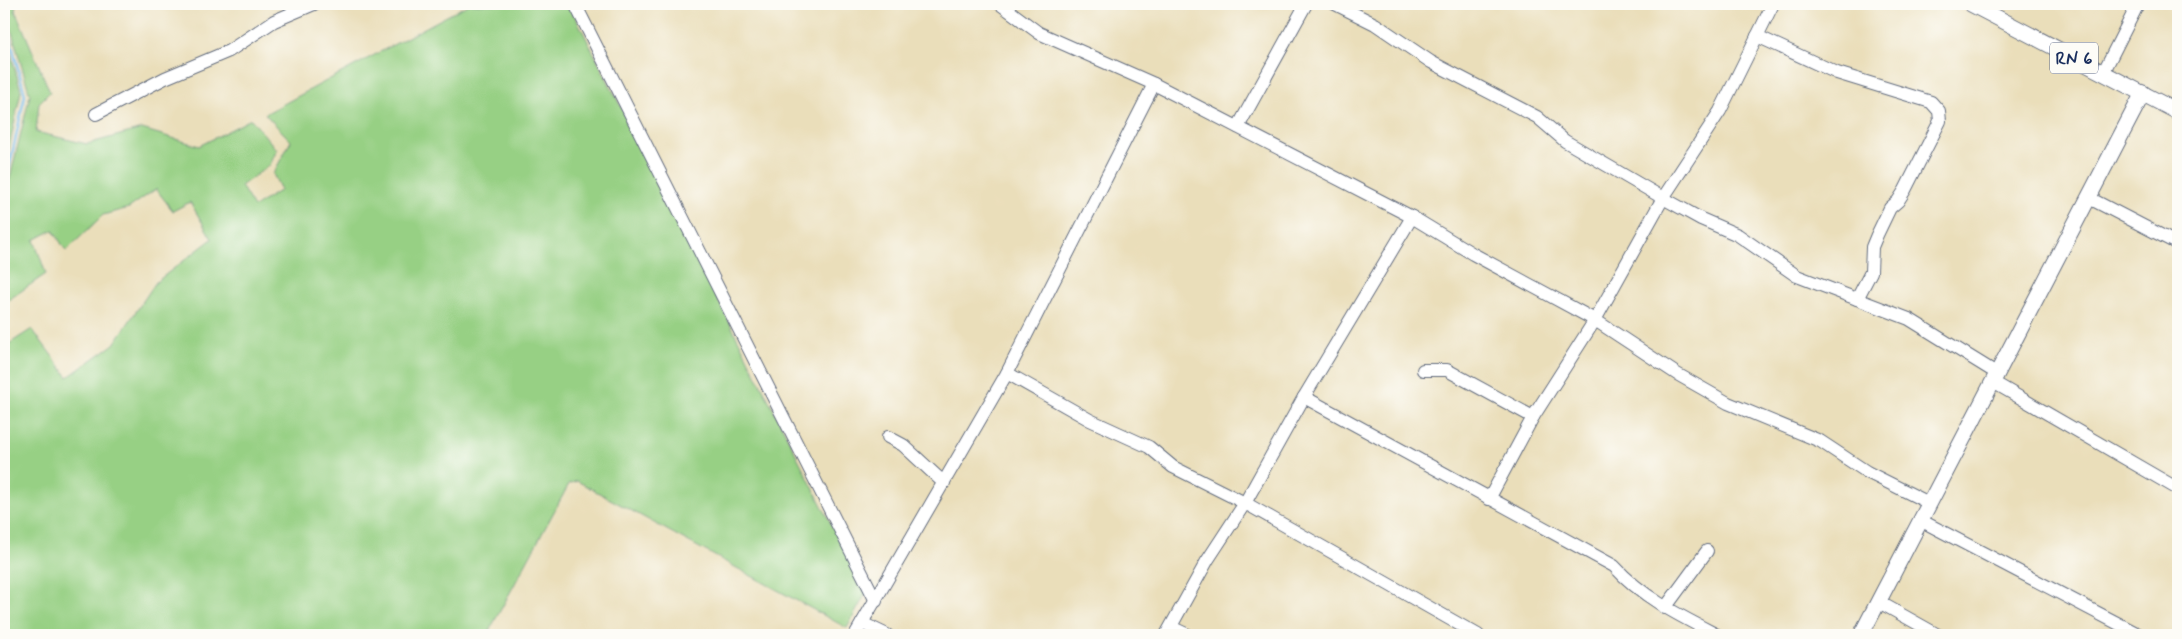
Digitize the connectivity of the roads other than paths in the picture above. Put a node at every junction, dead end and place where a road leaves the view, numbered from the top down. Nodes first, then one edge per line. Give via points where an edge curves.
1 (314, 4) edge
2 (575, 4) edge
3 (1000, 4) edge
4 (1306, 4) edge
5 (1335, 4) edge
6 (1773, 4) edge
7 (1971, 4) edge
8 (2138, 4) edge
9 (1757, 36) junction
10 (2103, 73) junction
11 (1154, 84) junction
12 (2143, 93) junction
13 (2178, 112) edge
14 (96, 114) dead end
15 (1238, 127) junction
16 (1663, 198) junction
17 (2089, 198) junction
18 (1412, 217) junction
19 (2178, 244) edge
20 (1857, 299) junction
21 (1595, 320) junction
22 (1423, 370) dead end
23 (1007, 373) junction
24 (1996, 378) junction
25 (1304, 397) junction
26 (1533, 418) junction
27 (888, 437) dead end
28 (944, 483) junction
29 (2178, 489) edge
30 (1489, 499) junction
31 (1244, 503) junction
32 (1929, 503) junction
33 (1920, 520) junction
34 (1707, 551) dead end
35 (876, 601) junction
36 (1879, 602) junction
37 (1664, 608) junction
38 (862, 623) junction
39 (1169, 631) edge
40 (855, 635) edge
41 (887, 635) edge
42 (1188, 635) edge
43 (1478, 635) edge
44 (1717, 635) edge
45 (1861, 635) edge
46 (1938, 635) edge
47 (2139, 635) edge

1 - 14 street via 274,21 229,51 165,78
2 - 35 street
3 - 11 street via 1039,32
4 - 15 street
5 - 16 street via 1375,24 1431,62 1537,116 1565,141
6 - 9 street
7 - 10 main road, RN 6
8 - 10 street
9 - 16 street via 1720,111
9 - 20 street via 1837,73 1931,102 1938,111 1940,121 1935,133 1877,235 1872,247 1871,272
10 - 12 main road, RN 6
11 - 15 street
11 - 23 street
12 - 13 main road, RN 6
12 - 17 main road
15 - 18 street
16 - 20 street via 1738,235 1797,276
16 - 21 street
17 - 19 street
17 - 24 main road
18 - 21 street
18 - 25 street
20 - 24 street via 1909,319
21 - 26 street
21 - 32 street via 1676,374 1728,403 1820,441 1868,472
22 - 26 street via 1447,370
23 - 28 street
23 - 31 street via 1090,420 1149,448 1173,467
24 - 29 street
24 - 32 main road
25 - 30 street
25 - 31 street
26 - 30 street
27 - 28 street via 903,445
28 - 35 street
30 - 37 street via 1614,566 1630,584
31 - 39 street via 1207,561
31 - 43 street
32 - 33 main road
33 - 36 main road
33 - 47 street
34 - 37 street
35 - 38 street
36 - 45 main road
36 - 46 street
37 - 44 street
38 - 40 street
38 - 41 street
39 - 42 street

